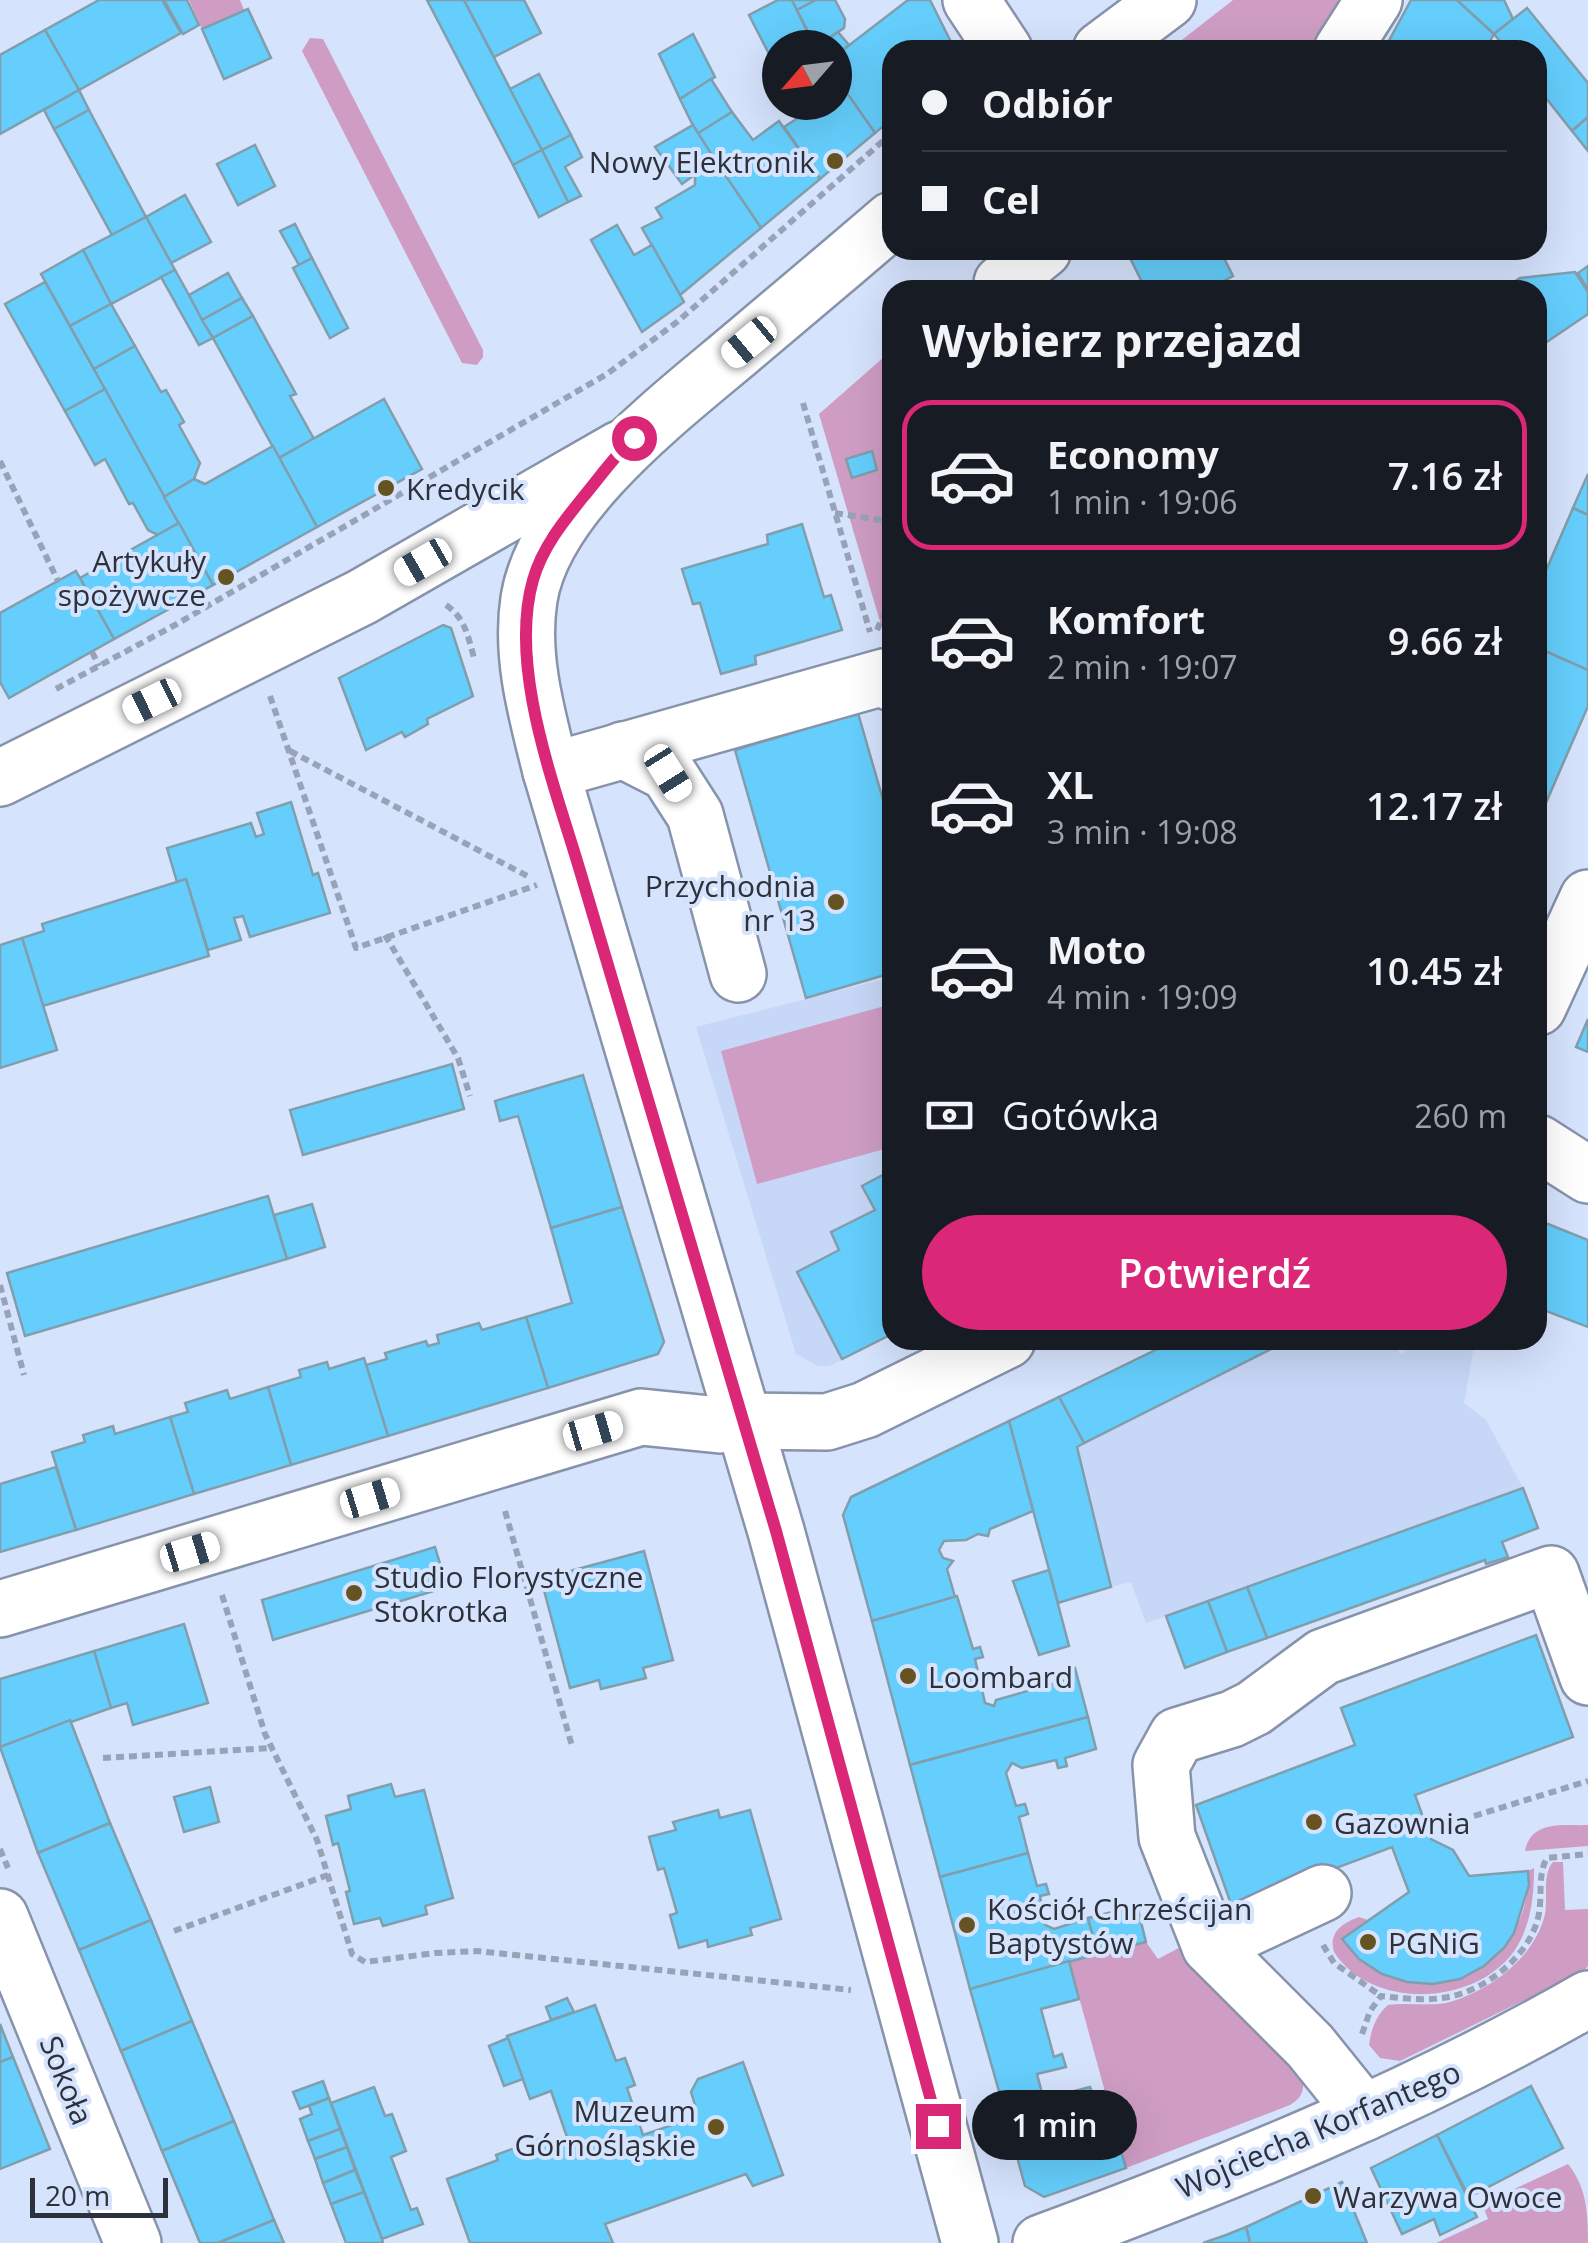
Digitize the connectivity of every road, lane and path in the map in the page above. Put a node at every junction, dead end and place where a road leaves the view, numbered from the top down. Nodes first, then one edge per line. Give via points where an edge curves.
1 (971, 0) edge
2 (1168, 0) edge
3 (1374, 0) edge
4 (997, 40) edge
5 (1114, 40) edge
6 (1348, 40) edge
7 (882, 142) edge
8 (882, 228) edge
9 (802, 403) dead end
10 (625, 446) junction
11 (0, 461) edge
12 (835, 513) junction
13 (882, 520) edge
14 (58, 582) dead end
15 (436, 605) dead end
16 (882, 619) edge
17 (92, 652) dead end
18 (475, 660) dead end
19 (100, 666) junction
20 (882, 678) edge
21 (286, 686) dead end
22 (50, 692) dead end
23 (270, 694) junction
24 (254, 703) dead end
25 (290, 750) junction
26 (623, 750) junction
27 (551, 771) junction
28 (0, 778) edge
29 (536, 864) dead end
30 (541, 883) junction
31 (1588, 898) edge
32 (385, 935) junction
33 (738, 974) dead end
34 (1547, 987) edge
35 (470, 1096) dead end
36 (1547, 1149) edge
37 (1588, 1175) edge
38 (0, 1285) edge
39 (986, 1350) edge
40 (24, 1375) dead end
41 (743, 1421) junction
42 (523, 1506) dead end
43 (505, 1512) junction
44 (486, 1517) dead end
45 (204, 1600) dead end
46 (0, 1608) edge
47 (1588, 1677) edge
48 (572, 1746) dead end
49 (271, 1748) junction
50 (102, 1758) dead end
51 (1588, 1781) edge
52 (1474, 1816) dead end
53 (1588, 1854) edge
54 (328, 1875) junction
55 (1312, 1898) joint
56 (0, 1918) edge
57 (174, 1931) dead end
58 (1210, 1946) junction
59 (862, 1991) dead end
60 (1381, 1996) junction
61 (1588, 2000) edge
62 (1361, 2043) dead end
63 (1364, 2113) junction
64 (133, 2243) edge
65 (970, 2243) edge
66 (1040, 2243) edge

1 - 4 street
2 - 5 street
3 - 6 street
7 - 19 path via 677,322 607,374
8 - 10 street
9 - 12 path
10 - 27 street via 553,536 533,580 528,661
10 - 28 street via 362,597
11 - 14 path
12 - 13 path
12 - 16 path via 873,640
15 - 18 path via 457,612
17 - 19 path
19 - 22 path
20 - 26 street
21 - 23 path
23 - 24 path
23 - 25 path
25 - 30 path
25 - 32 path via 356,948
26 - 27 street
26 - 33 street via 668,773 695,814
27 - 41 street
29 - 30 path
30 - 32 path
31 - 34 street
32 - 35 path via 458,1058
36 - 37 street
38 - 40 path
39 - 41 street via 827,1422
41 - 46 street via 629,1420
41 - 65 street
42 - 43 path
43 - 44 path
43 - 48 path
45 - 49 path via 222,1595
47 - 58 street via 1551,1574 1323,1656 1254,1708 1177,1736 1162,1765 1167,1837
49 - 50 path
49 - 54 path
51 - 52 path
53 - 60 path via 1548,1858 1542,1866 1539,1916 1503,1970 1453,1996
54 - 57 path
54 - 59 path via 352,1954 365,1962 477,1951
55 - 58 street
55 - 60 path via 1334,1962
56 - 64 street, Sokoła
58 - 63 street via 1310,2046
60 - 62 path
61 - 63 street, Wojciecha Korfantego
63 - 66 street, Wojciecha Korfantego

